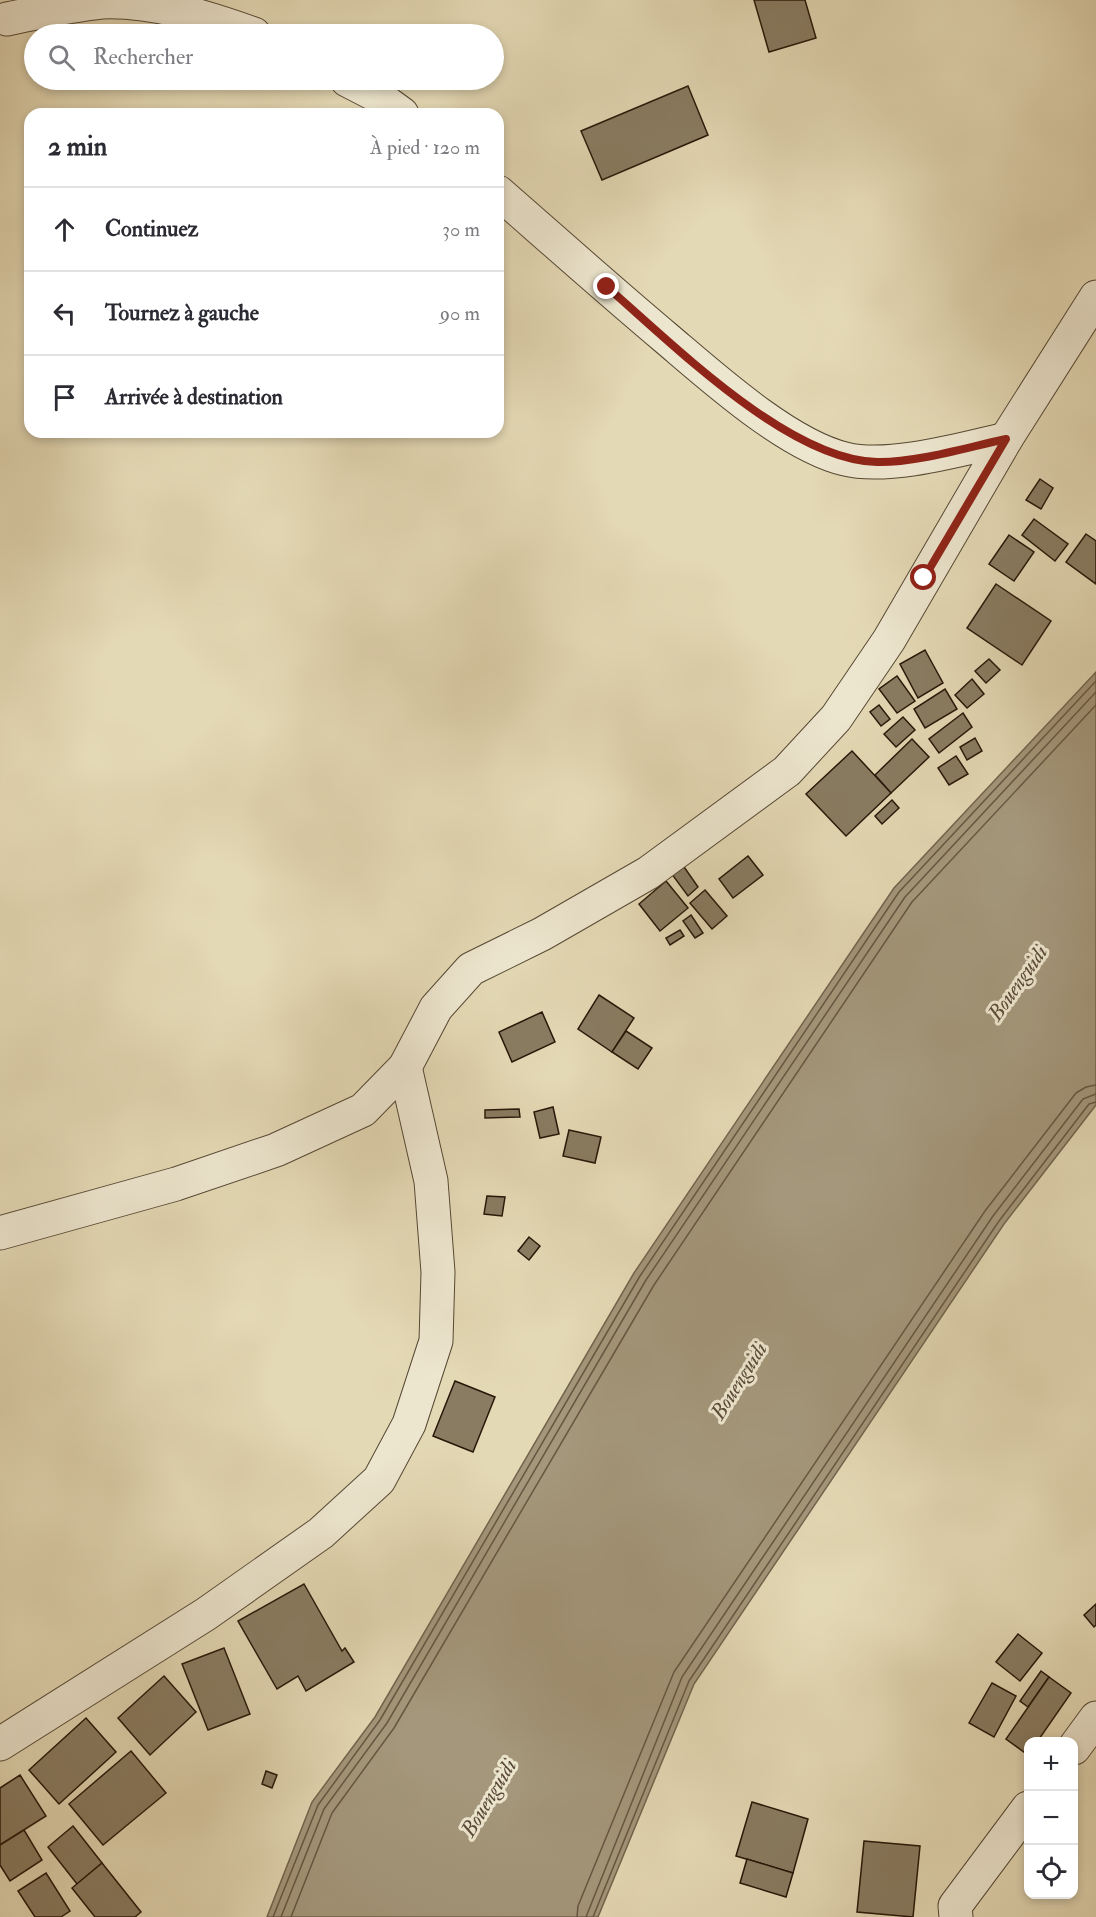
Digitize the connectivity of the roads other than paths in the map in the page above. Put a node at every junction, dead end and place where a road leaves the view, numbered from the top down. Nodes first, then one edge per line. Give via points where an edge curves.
1 (11, 15) edge
2 (226, 24) edge
3 (366, 90) edge
4 (394, 108) edge
5 (504, 197) edge
6 (1096, 297) edge
7 (1006, 439) junction
8 (405, 1067) junction
9 (0, 1233) edge
10 (1096, 1718) edge
11 (1078, 1743) edge
12 (0, 1744) edge
13 (1024, 1815) edge
14 (956, 1917) edge

1 - 2 street via 103,2 140,3
3 - 4 street
5 - 7 street via 716,382 805,443 845,459 879,462
6 - 7 street
7 - 8 street via 889,640 836,718 787,771 648,873 542,934 471,969 436,1008
8 - 9 street via 363,1110 276,1150 176,1184
8 - 12 street via 430,1181 438,1272 436,1341 409,1424 379,1480 321,1533 206,1614
10 - 11 street
13 - 14 street via 955,1906

